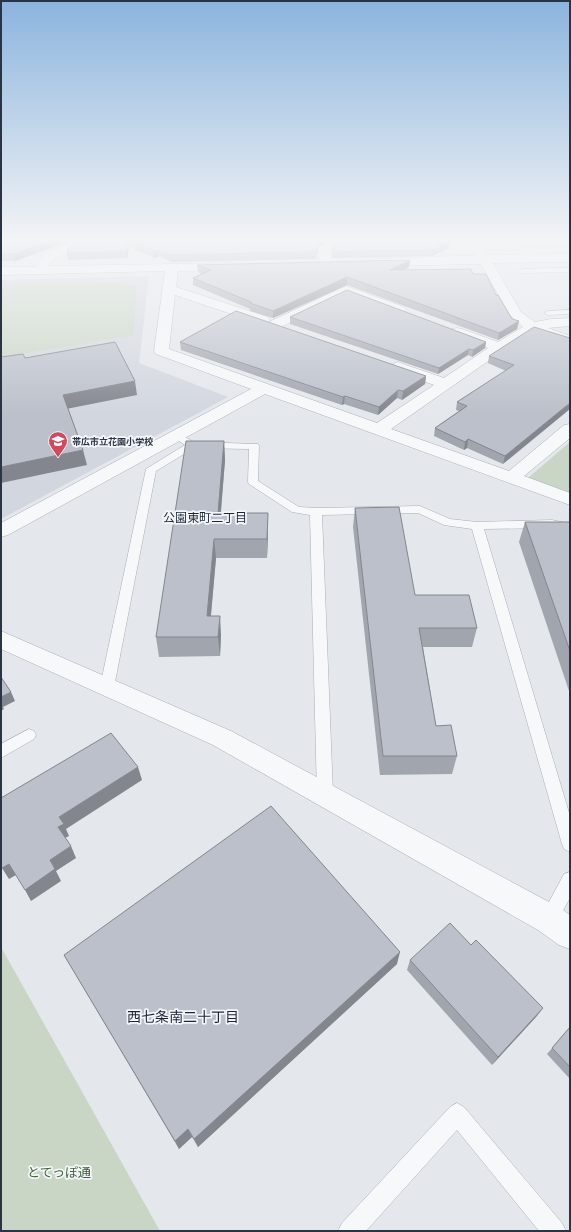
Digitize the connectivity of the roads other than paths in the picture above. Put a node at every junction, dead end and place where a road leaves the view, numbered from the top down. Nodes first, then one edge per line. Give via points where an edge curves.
1 (169, 298) edge
2 (199, 298) edge
3 (329, 298) edge
4 (369, 298) edge
5 (507, 298) edge
6 (570, 312) edge
7 (548, 313) dead end
8 (412, 314) edge
9 (570, 322) edge
10 (276, 324) junction
11 (532, 327) junction
12 (448, 328) edge
13 (291, 329) edge
14 (570, 341) edge
15 (499, 347) junction
16 (387, 363) edge
17 (446, 384) junction
18 (264, 388) junction
19 (570, 429) edge
20 (378, 430) junction
21 (174, 435) junction
22 (192, 445) junction
23 (511, 478) junction
24 (570, 499) edge
25 (316, 512) junction
26 (477, 526) junction
27 (570, 528) edge
28 (1, 530) edge
29 (1, 639) edge
30 (107, 687) junction
31 (29, 735) dead end
32 (1, 752) edge
33 (325, 794) junction
34 (570, 844) edge
35 (570, 880) edge
36 (549, 919) junction
37 (570, 934) edge
38 (350, 1231) edge
39 (554, 1231) edge

1 - 18 street via 161,351
2 - 10 street
3 - 10 street
4 - 8 street
5 - 11 street via 516,314
6 - 7 lane
9 - 11 street
10 - 13 street
11 - 14 street
11 - 15 street
12 - 15 street
15 - 17 street
16 - 17 street
17 - 20 street
18 - 20 street
18 - 21 street
19 - 23 street
20 - 23 street
21 - 22 lane
21 - 28 street
22 - 25 lane via 254,446 253,482 296,510
22 - 30 lane via 151,469
23 - 24 street
25 - 26 lane via 420,509 448,522
25 - 33 lane
26 - 27 lane via 552,524
26 - 34 lane
29 - 30 street
30 - 33 street via 222,738
31 - 32 lane
33 - 36 street
35 - 36 lane
36 - 37 street
38 - 39 lane via 456,1114

